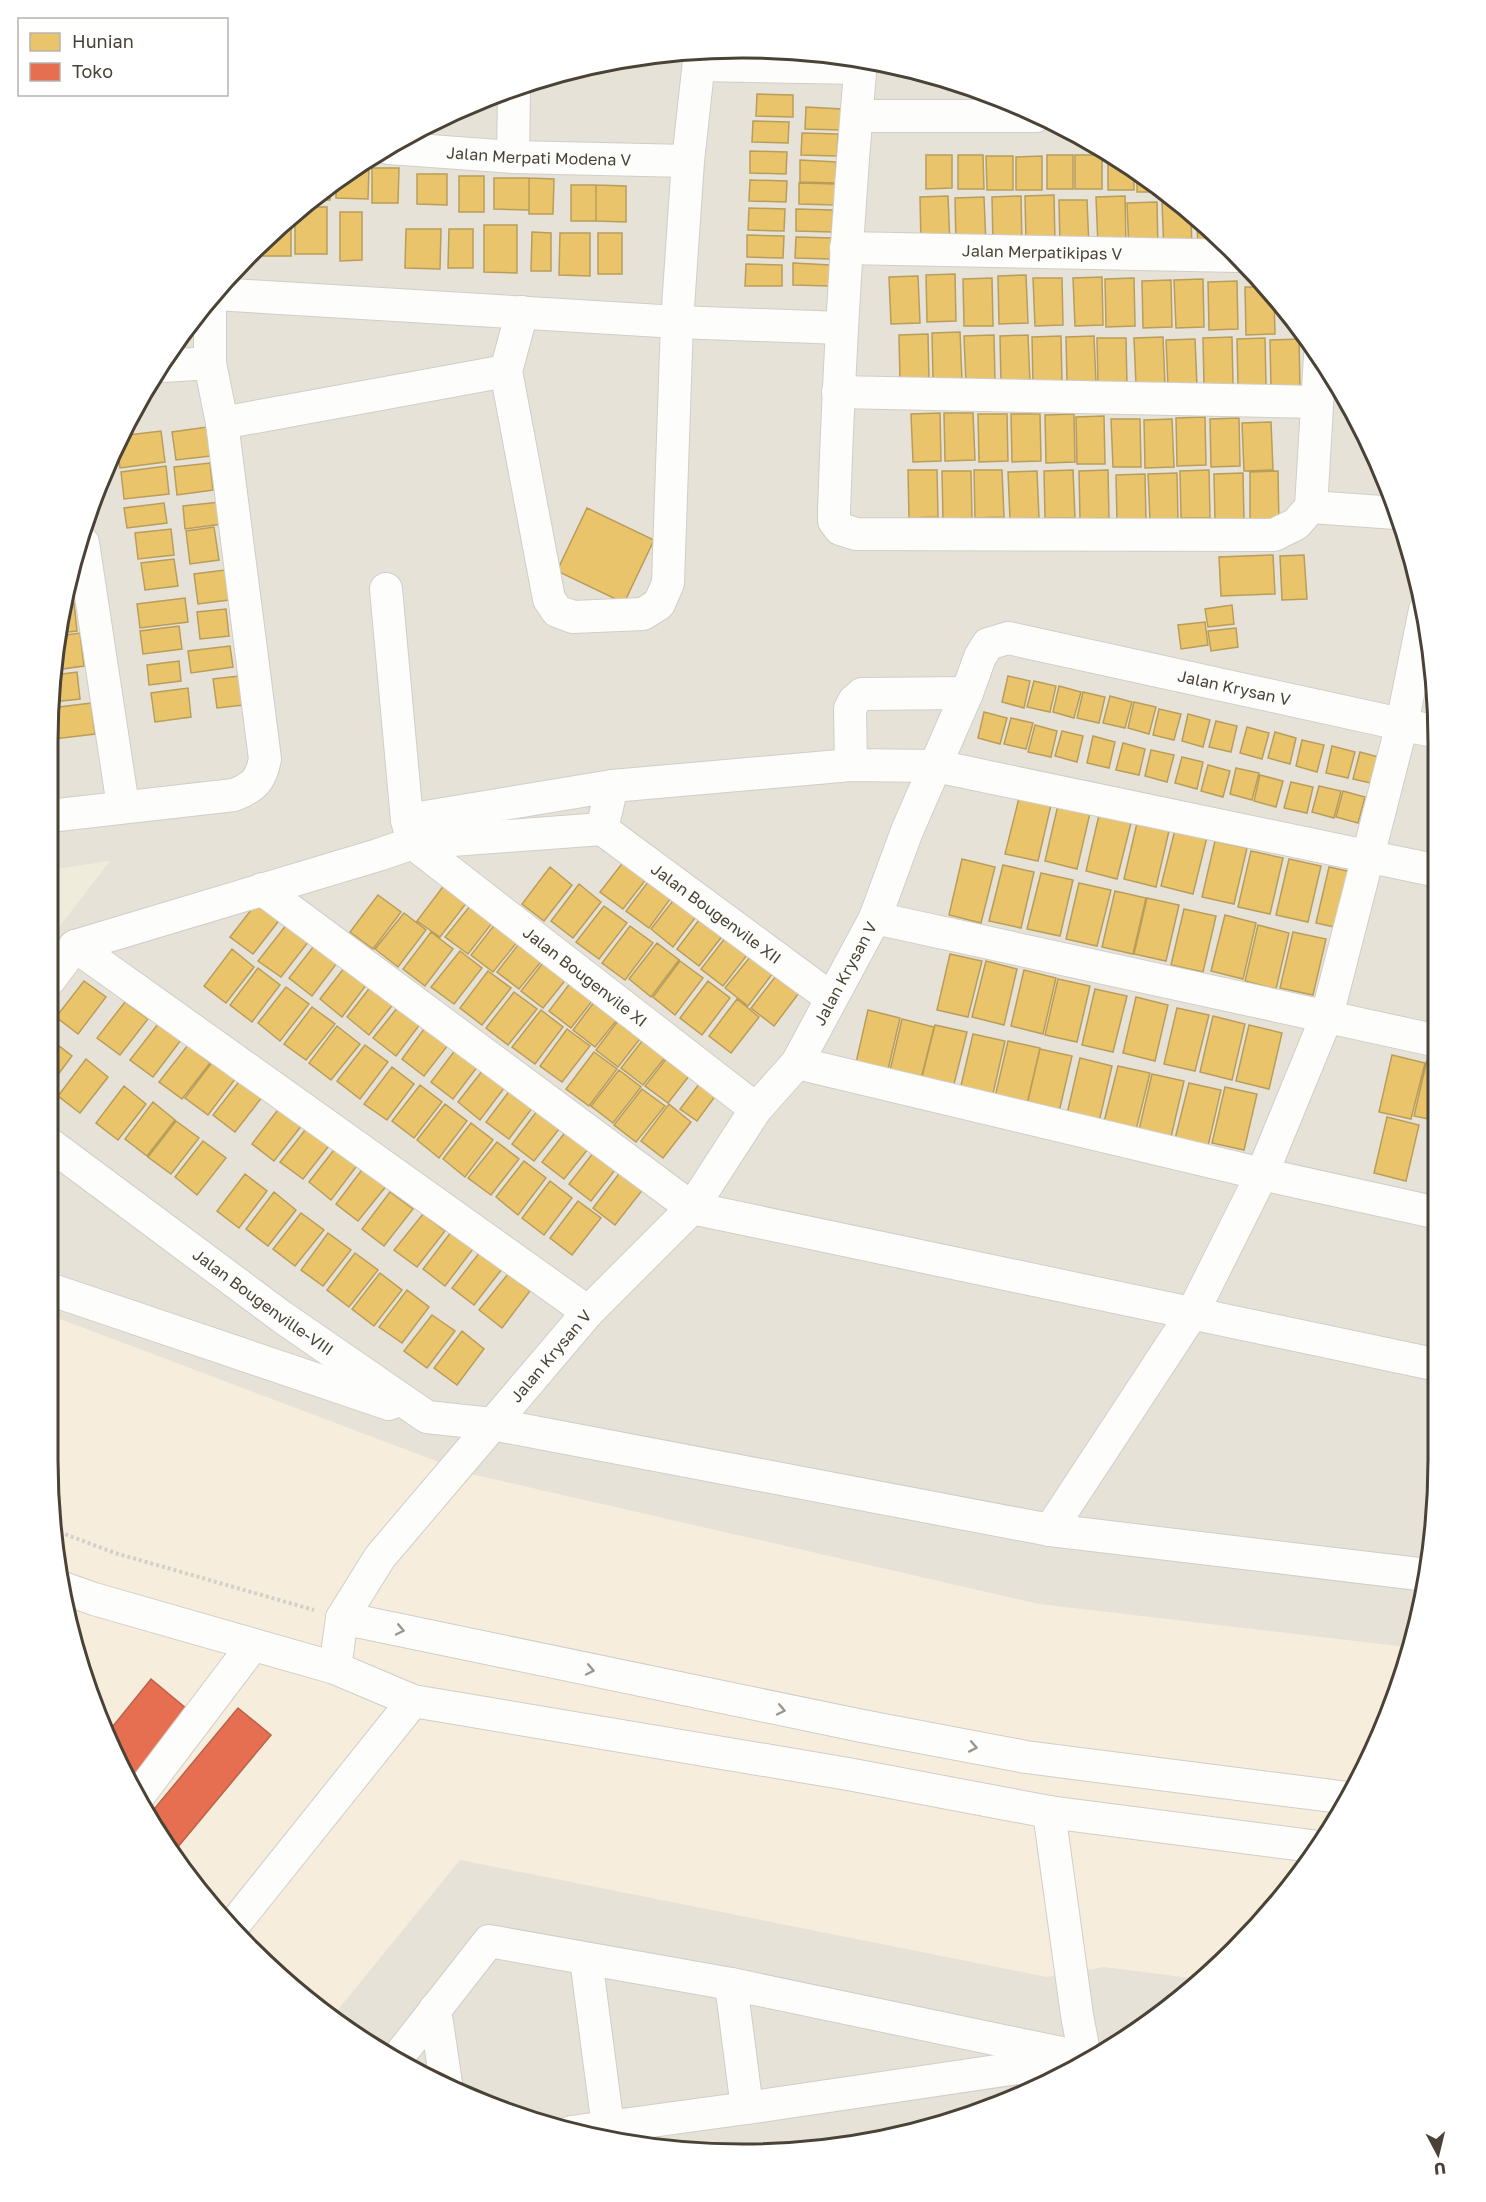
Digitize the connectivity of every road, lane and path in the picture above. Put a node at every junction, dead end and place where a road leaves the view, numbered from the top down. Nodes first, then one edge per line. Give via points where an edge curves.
1 (699, 59) edge
2 (712, 59) edge
3 (817, 63) edge
4 (860, 69) edge
5 (514, 98) edge
6 (858, 116) junction
7 (1016, 116) edge
8 (403, 149) edge
9 (513, 157) junction
10 (688, 161) junction
11 (846, 248) junction
12 (1223, 256) edge
13 (226, 295) edge
14 (522, 312) junction
15 (210, 314) edge
16 (677, 322) junction
17 (841, 328) junction
18 (210, 363) junction
19 (172, 365) edge
20 (506, 371) junction
21 (1319, 374) edge
22 (838, 392) junction
23 (1317, 402) junction
24 (222, 423) junction
25 (1311, 507) junction
26 (1387, 512) edge
27 (85, 556) edge
28 (386, 589) dead end
29 (1419, 639) edge
30 (967, 693) junction
31 (1402, 724) junction
32 (1427, 730) edge
33 (851, 765) junction
34 (936, 766) junction
35 (612, 786) junction
36 (123, 806) junction
37 (58, 815) edge
38 (602, 829) junction
39 (410, 831) junction
40 (1368, 856) junction
41 (1428, 869) edge
42 (262, 889) junction
43 (875, 918) junction
44 (75, 946) junction
45 (58, 969) edge
46 (831, 998) junction
47 (1327, 1016) junction
48 (1428, 1039) edge
49 (797, 1063) junction
50 (756, 1109) junction
51 (58, 1150) edge
52 (1262, 1174) junction
53 (692, 1208) junction
54 (1428, 1211) edge
55 (58, 1292) edge
56 (588, 1312) junction
57 (1193, 1312) junction
58 (1428, 1363) edge
59 (427, 1417) junction
60 (492, 1424) junction
61 (1050, 1530) junction
62 (63, 1533) edge
63 (1417, 1574) edge
64 (72, 1591) edge
65 (342, 1618) junction
66 (253, 1645) junction
67 (335, 1668) junction
68 (413, 1701) junction
69 (1026, 1757) junction
70 (144, 1789) edge
71 (1338, 1797) edge
72 (1038, 1810) junction
73 (1307, 1845) edge
74 (238, 1920) edge
75 (586, 1959) junction
76 (731, 1984) junction
77 (435, 2009) junction
78 (1087, 2051) edge
79 (402, 2052) edge
80 (1077, 2056) edge
81 (1066, 2062) edge
82 (445, 2075) edge
83 (747, 2108) junction
84 (608, 2127) junction
85 (600, 2128) edge

1 - 10 street
2 - 3 street
4 - 6 street
5 - 9 street
6 - 7 street
6 - 11 street
8 - 9 street, Jalan Merpati Modena V
9 - 10 street, Jalan Merpati Modena V
10 - 16 street
11 - 12 street, Jalan Merpatikipas V
11 - 17 street
13 - 14 street
14 - 16 street
14 - 20 street
15 - 18 street
16 - 17 street
16 - 20 street via 668,583 659,604 643,614 573,616 557,611 549,599
17 - 22 street
18 - 19 street
18 - 24 street
20 - 24 street
21 - 23 street
22 - 23 street
22 - 25 street via 834,521 840,529 856,534 1274,534 1296,524
23 - 25 street
24 - 36 street via 265,759 262,771 251,788 234,795
25 - 26 street
27 - 36 street
28 - 39 street
29 - 31 street
30 - 31 street, Jalan Krysan V via 988,644 1008,638
30 - 33 street via 862,694 850,709
30 - 34 street, Jalan Krysan V
31 - 32 street, Jalan Krysan V
31 - 40 street
33 - 34 street
33 - 35 street
34 - 40 street
34 - 43 street, Jalan Krysan V
35 - 38 street
35 - 39 street
36 - 37 street
38 - 39 street
38 - 46 street, Jalan Bougenvile XII
39 - 42 street via 378,855
39 - 50 street, Jalan Bougenvile XI
40 - 41 street
40 - 47 street
42 - 44 street
42 - 53 street
43 - 46 street, Jalan Krysan V
43 - 47 street
44 - 45 street
44 - 56 street
46 - 49 street, Jalan Krysan V
47 - 48 street
47 - 52 street
49 - 50 street, Jalan Krysan V
49 - 52 street
50 - 53 street, Jalan Krysan V
51 - 59 street, Jalan Bougenville-VIII via 282,1317
52 - 54 street
52 - 57 street
53 - 56 street, Jalan Krysan V
53 - 57 street
55 - 59 street
56 - 60 street, Jalan Krysan V
57 - 58 street
57 - 61 street
59 - 60 street, Jalan Bougenville-VIII
60 - 61 street, Jalan Bougenville-VIII
60 - 65 street, Jalan Krysan V via 380,1557
61 - 63 street, Jalan Bougenville-VIII
62 - 65 path via 115,1553
64 - 66 street
65 - 67 street
65 -> 69 street
66 - 67 street
66 - 70 street
67 - 68 street
68 - 72 street
68 - 74 street
69 - 71 street
69 - 72 street
72 - 73 street
72 - 78 street
75 - 76 street
75 - 77 street via 489,1941
75 - 84 street
76 - 80 street
76 - 83 street
77 - 79 street
77 - 82 street
81 - 83 street
83 - 84 street
84 - 85 street

